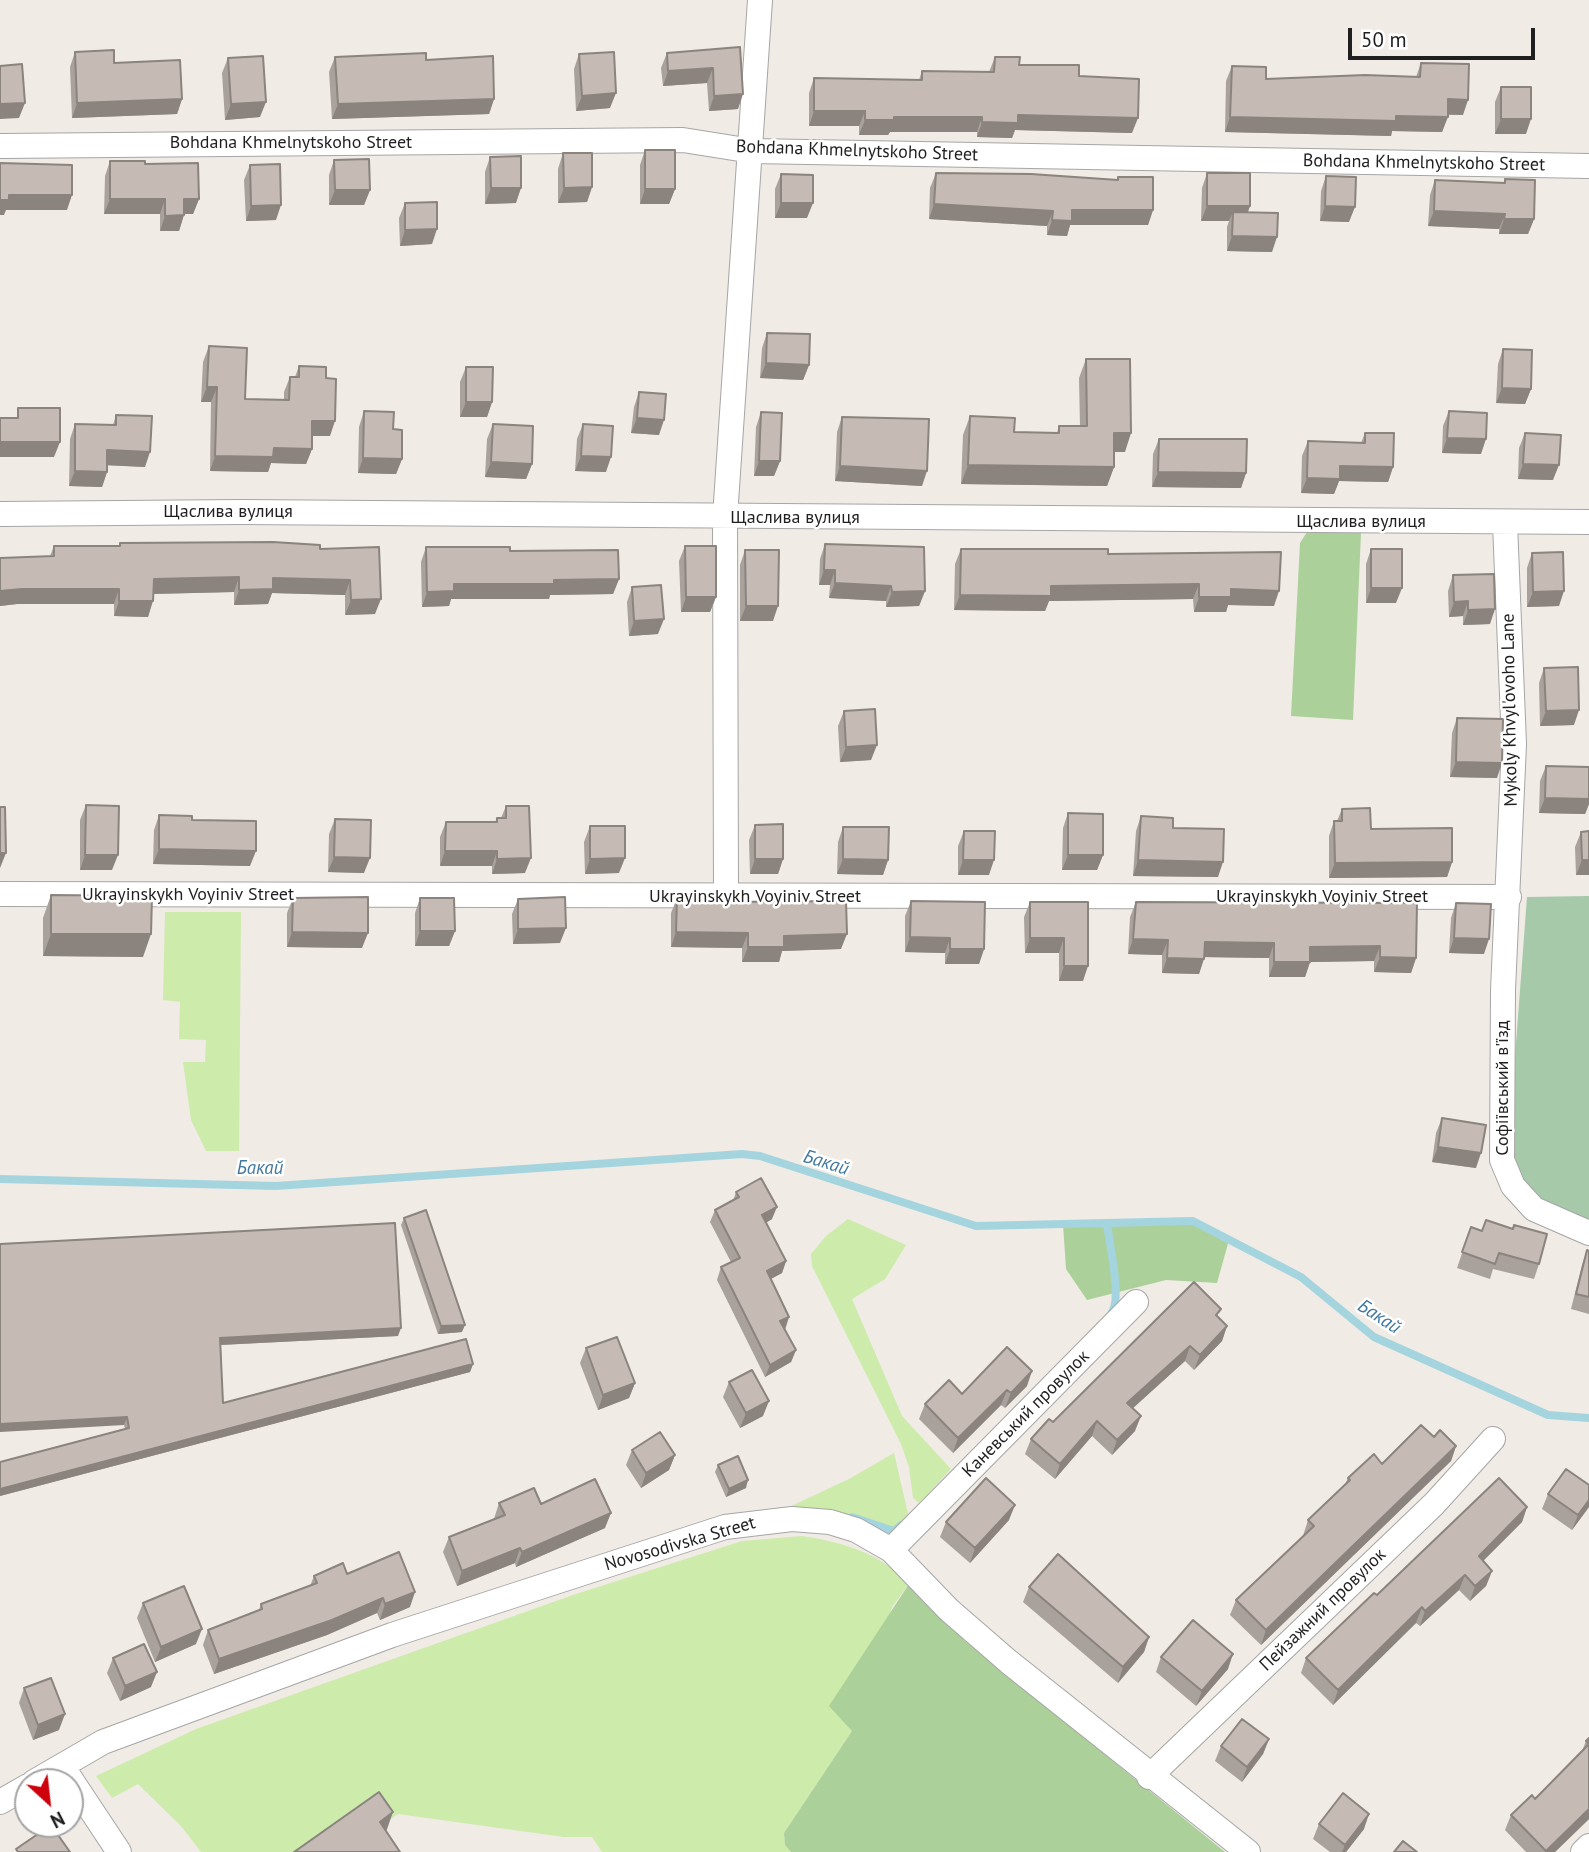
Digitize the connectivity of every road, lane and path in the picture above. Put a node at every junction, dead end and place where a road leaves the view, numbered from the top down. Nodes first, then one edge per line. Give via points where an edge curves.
1 (760, 0) edge
2 (0, 146) edge
3 (752, 151) junction
4 (1589, 166) edge
5 (0, 514) edge
6 (725, 517) junction
7 (1589, 522) edge
8 (1505, 523) junction
9 (0, 894) edge
10 (1509, 897) junction
11 (726, 898) junction
12 (1589, 1233) edge
13 (1136, 1302) dead end
14 (1493, 1439) dead end
15 (891, 1550) junction
16 (62, 1766) junction
17 (58, 1768) edge
18 (1149, 1776) junction
19 (1589, 1846) edge
20 (120, 1852) edge
21 (1248, 1852) edge
22 (1583, 1852) edge

1 - 3 street
2 - 3 street, Bohdana Khmelnytskoho Street via 683,140
3 - 4 street, Bohdana Khmelnytskoho Street
3 - 6 street
5 - 6 street, Щаслива вулиця
6 - 8 street, Щаслива вулиця
6 - 11 street
7 - 8 street, Щаслива вулиця
8 - 10 street, Mykoly Khvyl'ovoho Lane via 1514,744
9 - 11 street, Ukrayinskykh Voyiniv Street
10 - 11 street, Ukrayinskykh Voyiniv Street
10 - 12 street, Софіївський в'їзд via 1503,990 1502,1160 1513,1186 1534,1209
13 - 15 street, Каневський провулок
14 - 18 street, Пейзажний провулок via 1434,1504
15 - 16 street, Novosodivska Street via 856,1530 830,1522 792,1518 725,1527 391,1635 103,1742
15 - 18 street, Novosodivska Street via 949,1610
16 - 17 street, Novosodivska Street
16 - 20 street
18 - 21 street, Novosodivska Street
19 - 22 street

